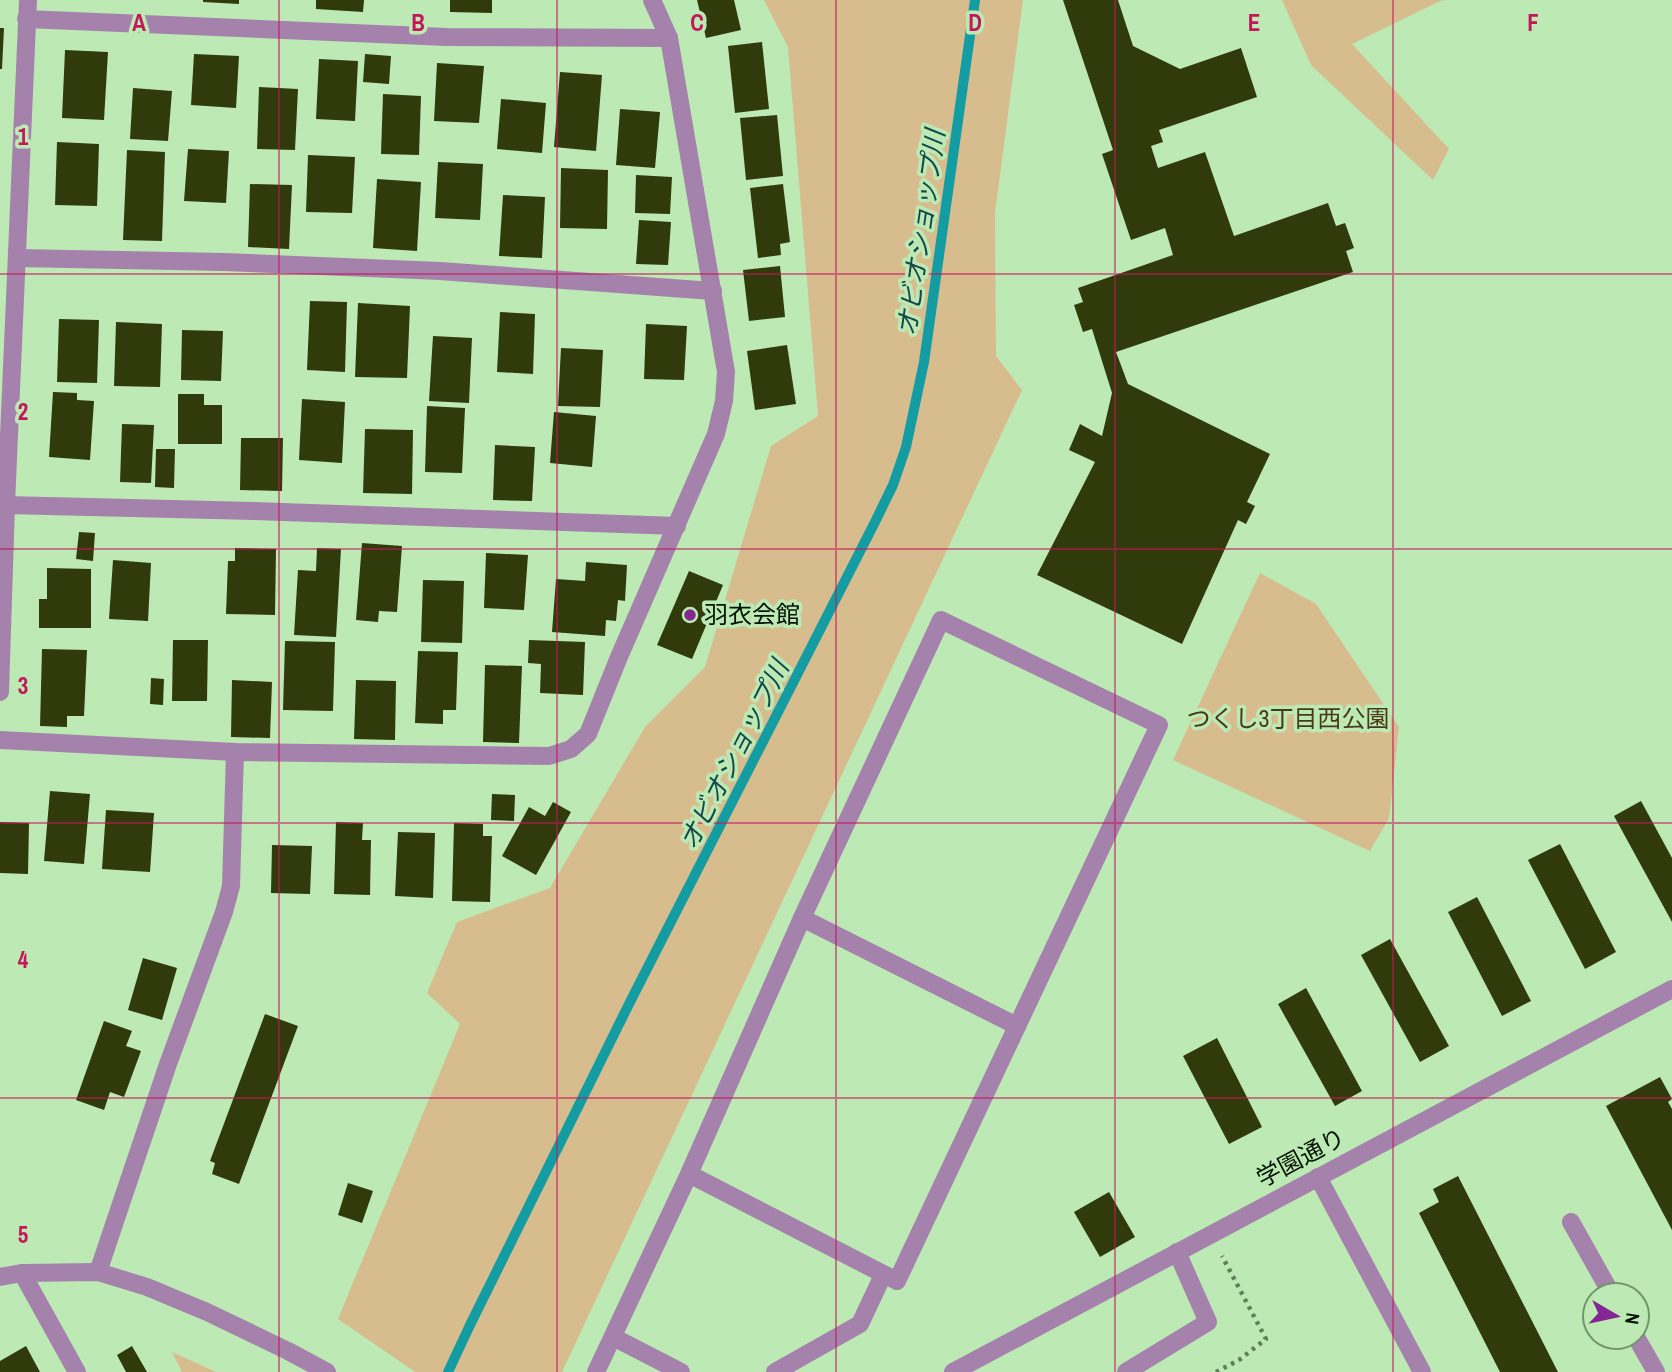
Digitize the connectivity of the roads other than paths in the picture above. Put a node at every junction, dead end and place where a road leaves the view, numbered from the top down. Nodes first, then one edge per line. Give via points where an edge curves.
1 (28, 0) edge
2 (652, 0) edge
3 (26, 19) junction
4 (669, 38) junction
5 (17, 258) junction
6 (713, 291) junction
7 (6, 505) junction
8 (677, 526) junction
9 (0, 692) edge
10 (0, 740) edge
11 (235, 752) junction
12 (802, 918) junction
13 (1672, 989) edge
14 (1017, 1026) junction
15 (689, 1174) junction
16 (1318, 1177) junction
17 (1571, 1222) dead end
18 (1177, 1252) junction
19 (98, 1272) junction
20 (22, 1273) junction
21 (883, 1275) junction
22 (0, 1277) edge
23 (1604, 1281) edge
24 (613, 1337) junction
25 (1644, 1351) edge
26 (78, 1372) edge
27 (327, 1372) edge
28 (596, 1372) edge
29 (681, 1372) edge
30 (775, 1372) edge
31 (953, 1372) edge
32 (1126, 1372) edge
33 (1422, 1372) edge
34 (1656, 1372) edge

1 - 3 street
2 - 4 street
3 - 4 street via 447,37
3 - 5 street
4 - 6 street
5 - 6 street via 440,271
5 - 7 street
6 - 8 street via 726,372 724,401 716,434
7 - 8 street
7 - 9 street
8 - 11 street via 588,734 571,749 549,756
10 - 11 street
11 - 19 street via 231,886
12 - 14 street
12 - 14 street via 941,620 1159,725
12 - 15 street
13 - 16 street, 学園通り
14 - 21 street via 897,1281
15 - 21 street
15 - 24 street
16 - 18 street, 学園通り
16 - 33 street
17 - 23 street
18 - 31 street, 学園通り
18 - 32 street via 1208,1322
19 - 20 street
19 - 27 street via 207,1312
20 - 22 street
20 - 26 street
21 - 30 street via 860,1324
24 - 28 street
24 - 29 street
25 - 34 street

